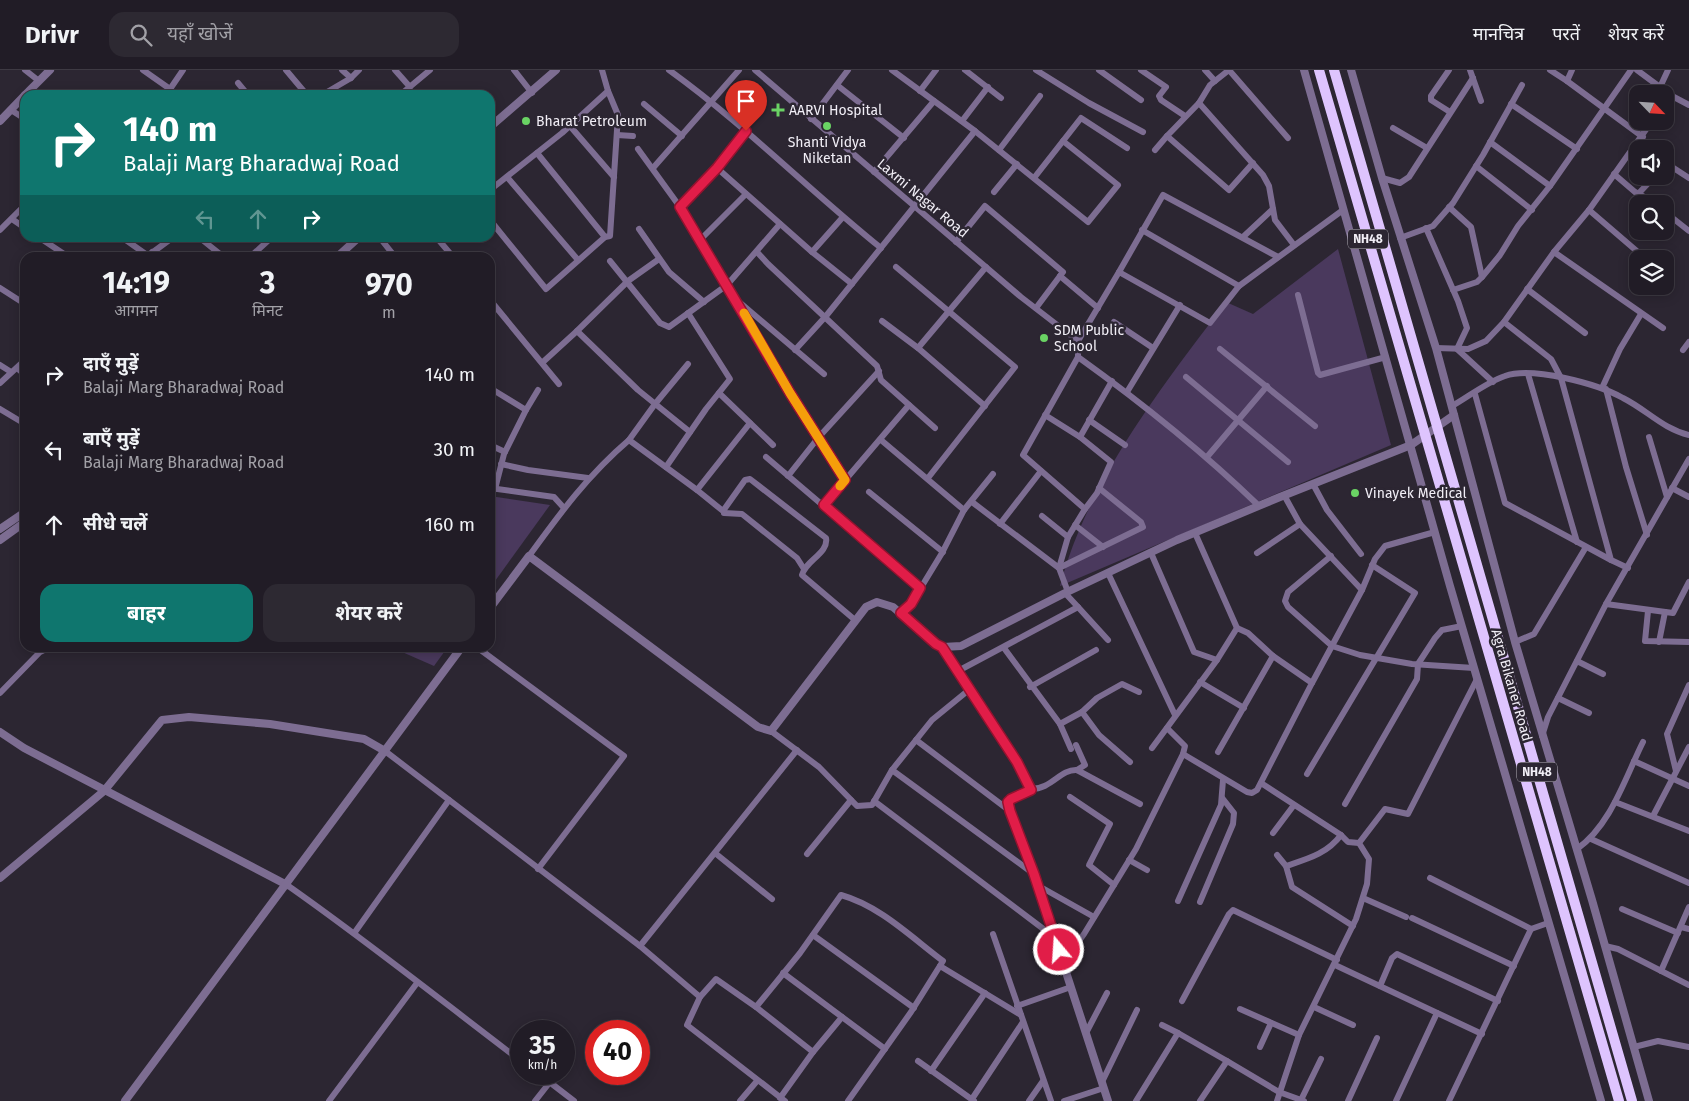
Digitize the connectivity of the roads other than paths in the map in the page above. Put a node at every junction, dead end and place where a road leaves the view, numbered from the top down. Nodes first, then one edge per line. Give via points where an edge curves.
1 (25, 70) edge
2 (50, 70) edge
3 (142, 70) edge
4 (183, 70) edge
5 (286, 70) edge
6 (342, 70) edge
7 (359, 70) edge
8 (395, 70) edge
9 (430, 70) edge
10 (514, 70) edge
11 (556, 70) edge
12 (602, 70) edge
13 (669, 70) edge
14 (739, 70) edge
15 (755, 70) edge
16 (848, 70) edge
17 (892, 70) edge
18 (936, 70) edge
19 (965, 70) edge
20 (1036, 70) edge
21 (1099, 70) edge
22 (1142, 70) edge
23 (1205, 70) edge
24 (1229, 70) edge
25 (1304, 70) edge
26 (1319, 70) edge
27 (1334, 70) edge
28 (1352, 70) edge
29 (1449, 70) edge
30 (1470, 70) edge
31 (1550, 70) edge
32 (1572, 70) edge
33 (1630, 70) edge
34 (1637, 70) edge
35 (1668, 70) edge
36 (351, 78) junction
37 (1473, 78) junction
38 (39, 81) junction
39 (1215, 81) junction
40 (1567, 81) junction
41 (238, 83) dead end
42 (837, 85) junction
43 (1522, 85) dead end
44 (1661, 85) joint
45 (410, 86) junction
46 (988, 87) junction
47 (30, 90) edge
48 (166, 90) edge
49 (169, 90) edge
50 (244, 90) edge
51 (303, 90) edge
52 (331, 90) edge
53 (406, 90) edge
54 (608, 91) junction
55 (920, 91) junction
56 (532, 93) junction
57 (1040, 96) dead end
58 (1674, 97) edge
59 (1001, 98) dead end
60 (20, 100) edge
61 (1141, 100) dead end
62 (934, 101) junction
63 (1482, 101) dead end
64 (711, 102) junction
65 (1199, 103) junction
66 (644, 104) dead end
67 (1511, 104) junction
68 (1689, 105) edge
69 (1604, 108) junction
70 (11, 110) junction
71 (1450, 112) junction
72 (20, 116) edge
73 (1185, 116) junction
74 (812, 119) junction
75 (0, 121) edge
76 (962, 121) junction
77 (495, 123) edge
78 (570, 126) junction
79 (1393, 128) dead end
80 (1647, 130) edge
81 (746, 131) junction
82 (975, 131) junction
83 (1143, 132) dead end
84 (617, 135) junction
85 (633, 136) dead end
86 (682, 136) junction
87 (1167, 136) junction
88 (1643, 136) junction
89 (904, 138) junction
90 (1288, 138) dead end
91 (1063, 141) junction
92 (1490, 142) junction
93 (1126, 148) dead end
94 (1427, 148) junction
95 (638, 149) dead end
96 (1577, 149) junction
97 (1000, 150) junction
98 (1155, 150) dead end
99 (537, 153) junction
100 (1253, 163) junction
101 (1017, 164) junction
102 (1476, 166) junction
103 (653, 168) junction
104 (717, 168) junction
105 (1674, 168) edge
106 (874, 172) junction
107 (1614, 174) junction
108 (507, 177) junction
109 (614, 177) junction
110 (1034, 178) junction
111 (1382, 178) junction
112 (1689, 178) edge
113 (1647, 185) edge
114 (495, 186) edge
115 (1550, 186) junction
116 (994, 192) dead end
117 (746, 194) junction
118 (1639, 194) joint
119 (914, 206) junction
120 (680, 207) junction
121 (1449, 207) junction
122 (1273, 209) junction
123 (20, 210) edge
124 (1343, 210) junction
125 (1532, 210) junction
126 (1589, 210) junction
127 (843, 217) junction
128 (12, 218) junction
129 (1674, 219) edge
130 (20, 224) edge
131 (780, 224) junction
132 (495, 226) edge
133 (1426, 228) junction
134 (639, 229) dead end
135 (0, 230) edge
136 (1142, 230) junction
137 (1689, 231) edge
138 (605, 237) junction
139 (1243, 237) junction
140 (1400, 238) junction
141 (700, 240) junction
142 (46, 242) edge
143 (129, 242) edge
144 (166, 242) edge
145 (205, 242) edge
146 (264, 242) edge
147 (354, 242) edge
148 (383, 242) edge
149 (440, 242) edge
150 (956, 242) junction
151 (1294, 245) junction
152 (881, 248) junction
153 (1636, 250) edge
154 (61, 252) edge
155 (144, 252) edge
156 (152, 252) edge
157 (217, 252) edge
158 (255, 252) edge
159 (343, 252) edge
160 (391, 252) edge
161 (449, 252) edge
162 (758, 252) junction
163 (812, 252) junction
164 (1554, 252) junction
165 (1278, 256) junction
166 (659, 259) junction
167 (578, 260) junction
168 (610, 261) dead end
169 (896, 267) dead end
170 (986, 267) junction
171 (1120, 272) junction
172 (1060, 276) junction
173 (1482, 277) junction
174 (628, 281) junction
175 (852, 284) junction
176 (727, 285) junction
177 (1239, 286) junction
178 (0, 288) edge
179 (1453, 290) junction
180 (1527, 290) junction
181 (1298, 295) dead end
182 (736, 298) junction
183 (20, 301) edge
184 (704, 302) junction
185 (1180, 305) junction
186 (495, 308) edge
187 (1036, 308) junction
188 (1098, 308) junction
189 (688, 313) junction
190 (950, 313) junction
191 (1641, 314) junction
192 (826, 316) junction
193 (882, 321) dead end
194 (1114, 322) dead end
195 (1504, 322) junction
196 (1663, 328) dead end
197 (577, 331) junction
198 (1585, 333) dead end
199 (1078, 341) junction
200 (1689, 342) edge
201 (918, 348) junction
202 (1153, 348) junction
203 (1436, 348) junction
204 (1220, 349) dead end
205 (1457, 349) junction
206 (795, 350) junction
207 (1683, 350) dead end
208 (1386, 356) junction
209 (1078, 357) junction
210 (543, 362) junction
211 (688, 364) dead end
212 (0, 365) edge
213 (20, 365) edge
214 (14, 370) junction
215 (879, 371) junction
216 (20, 373) edge
217 (824, 374) dead end
218 (1528, 374) junction
219 (1186, 377) dead end
220 (1561, 378) junction
221 (1112, 381) junction
222 (1493, 382) junction
223 (0, 383) edge
224 (559, 384) dead end
225 (1267, 386) junction
226 (1604, 388) junction
227 (538, 390) dead end
228 (495, 391) edge
229 (1127, 392) junction
230 (719, 393) junction
231 (1475, 394) junction
232 (654, 404) junction
233 (909, 405) junction
234 (984, 406) junction
235 (1452, 406) junction
236 (0, 409) edge
237 (526, 410) junction
238 (1045, 415) junction
239 (1454, 415) junction
240 (1089, 420) junction
241 (1238, 420) junction
242 (20, 421) edge
243 (750, 423) junction
244 (1315, 426) dead end
245 (935, 428) dead end
246 (690, 432) junction
247 (1689, 435) edge
248 (1080, 437) junction
249 (1649, 437) dead end
250 (818, 438) junction
251 (629, 440) junction
252 (881, 440) junction
253 (1125, 445) dead end
254 (1410, 445) junction
255 (773, 446) dead end
256 (495, 447) edge
257 (505, 452) junction
258 (1207, 456) junction
259 (766, 457) dead end
260 (1689, 460) edge
261 (1288, 462) dead end
262 (501, 464) junction
263 (666, 467) junction
264 (1041, 471) junction
265 (994, 474) dead end
266 (788, 476) junction
267 (588, 478) junction
268 (928, 478) junction
269 (845, 480) junction
270 (495, 483) edge
271 (1313, 484) junction
272 (1099, 488) junction
273 (1672, 488) junction
274 (495, 489) edge
275 (697, 490) junction
276 (869, 492) dead end
277 (1284, 495) junction
278 (1667, 497) junction
279 (1689, 497) edge
280 (972, 502) junction
281 (824, 505) junction
282 (1258, 506) junction
283 (564, 508) junction
284 (1085, 509) junction
285 (964, 510) junction
286 (724, 513) dead end
287 (20, 515) edge
288 (1042, 516) dead end
289 (1000, 524) junction
290 (1300, 524) junction
291 (1075, 525) junction
292 (20, 526) edge
293 (0, 529) edge
294 (1435, 532) junction
295 (1195, 533) junction
296 (1647, 535) junction
297 (1068, 537) junction
298 (0, 540) edge
299 (1577, 542) junction
300 (1103, 546) junction
301 (1586, 547) junction
302 (943, 552) junction
303 (1151, 553) junction
304 (1257, 553) dead end
305 (1361, 554) dead end
306 (529, 556) junction
307 (1331, 556) junction
308 (1611, 560) junction
309 (1372, 565) junction
310 (1059, 568) junction
311 (1628, 568) junction
312 (804, 569) junction
313 (1108, 573) junction
314 (1689, 582) edge
315 (920, 588) junction
316 (1362, 590) junction
317 (1067, 592) junction
318 (495, 601) edge
319 (1606, 604) junction
320 (1078, 607) junction
321 (1648, 611) junction
322 (1665, 612) junction
323 (901, 613) junction
324 (856, 620) junction
325 (1462, 626) junction
326 (1237, 628) junction
327 (1108, 640) dead end
328 (1515, 642) junction
329 (1659, 642) junction
330 (1689, 642) edge
331 (1332, 646) junction
332 (942, 647) junction
333 (1004, 648) junction
334 (1096, 650) dead end
335 (40, 652) edge
336 (458, 652) edge
337 (483, 652) edge
338 (1273, 656) junction
339 (1377, 658) junction
340 (1217, 660) junction
341 (1577, 661) junction
342 (1418, 664) junction
343 (1474, 668) junction
344 (958, 671) junction
345 (1603, 674) dead end
346 (1477, 679) junction
347 (1200, 682) junction
348 (1312, 683) junction
349 (1689, 685) edge
350 (1030, 687) junction
351 (970, 689) junction
352 (1140, 692) dead end
353 (0, 693) edge
354 (1558, 698) junction
355 (1244, 708) junction
356 (1082, 712) junction
357 (1589, 713) dead end
358 (1175, 715) junction
359 (1060, 724) junction
360 (1166, 728) junction
361 (771, 731) junction
362 (0, 732) edge
363 (1542, 737) junction
364 (916, 740) junction
365 (1644, 742) dead end
366 (1689, 747) edge
367 (1152, 748) dead end
368 (385, 750) junction
369 (797, 750) junction
370 (1218, 752) dead end
371 (1183, 754) junction
372 (1634, 761) junction
373 (1130, 762) dead end
374 (892, 770) junction
375 (1077, 770) junction
376 (1676, 771) junction
377 (1307, 774) dead end
378 (1672, 778) junction
379 (1224, 780) junction
380 (1261, 783) junction
381 (1689, 786) edge
382 (1031, 790) junction
383 (104, 791) junction
384 (1070, 797) dead end
385 (1223, 799) junction
386 (449, 800) junction
387 (851, 800) junction
388 (874, 801) junction
389 (1615, 802) junction
390 (1140, 804) dead end
391 (1294, 804) junction
392 (1346, 804) dead end
393 (1010, 811) junction
394 (1653, 816) junction
395 (1689, 831) edge
396 (1273, 833) dead end
397 (1341, 835) junction
398 (1591, 839) junction
399 (1359, 843) junction
400 (1576, 849) junction
401 (715, 853) junction
402 (807, 854) dead end
403 (1277, 855) dead end
404 (1129, 860) junction
405 (1286, 866) junction
406 (538, 869) junction
407 (1147, 870) dead end
408 (1034, 874) junction
409 (0, 878) edge
410 (1430, 878) dead end
411 (1689, 883) edge
412 (287, 885) junction
413 (1037, 885) junction
414 (1114, 885) junction
415 (1363, 898) junction
416 (772, 899) dead end
417 (1178, 901) dead end
418 (1200, 902) dead end
419 (1689, 908) edge
420 (1622, 909) dead end
421 (1094, 917) junction
422 (1548, 923) junction
423 (1353, 926) junction
424 (1531, 930) junction
425 (1679, 930) junction
426 (1689, 930) edge
427 (354, 932) junction
428 (993, 934) dead end
429 (813, 935) junction
430 (1054, 937) junction
431 (640, 946) junction
432 (1605, 946) junction
433 (1336, 962) junction
434 (1063, 963) junction
435 (940, 966) junction
436 (1514, 966) junction
437 (1660, 971) junction
438 (784, 973) junction
439 (417, 983) junction
440 (1689, 985) edge
441 (1380, 986) junction
442 (1071, 987) junction
443 (1107, 993) dead end
444 (985, 994) junction
445 (700, 997) junction
446 (1182, 1001) dead end
447 (1498, 1001) junction
448 (1017, 1006) junction
449 (756, 1007) junction
450 (1314, 1007) junction
451 (914, 1008) junction
452 (1240, 1009) dead end
453 (1137, 1010) dead end
454 (1437, 1012) junction
455 (842, 1017) junction
456 (1022, 1019) junction
457 (1272, 1023) junction
458 (1162, 1025) dead end
459 (1354, 1025) dead end
460 (1178, 1033) junction
461 (1086, 1034) junction
462 (1482, 1034) junction
463 (1299, 1035) junction
464 (1377, 1038) dead end
465 (1260, 1047) dead end
466 (1634, 1047) junction
467 (1689, 1047) edge
468 (885, 1049) junction
469 (813, 1052) junction
470 (510, 1053) edge
471 (1321, 1059) dead end
472 (1227, 1060) junction
473 (918, 1062) dead end
474 (932, 1071) junction
475 (757, 1081) junction
476 (1043, 1081) junction
477 (548, 1085) edge
478 (554, 1085) edge
479 (1103, 1085) junction
480 (1279, 1092) junction
481 (782, 1099) edge
482 (973, 1100) edge
483 (1203, 1100) edge
484 (125, 1101) edge
485 (329, 1101) edge
486 (535, 1101) edge
487 (574, 1101) edge
488 (740, 1101) edge
489 (848, 1101) edge
490 (1029, 1101) edge
491 (1050, 1101) edge
492 (1064, 1101) edge
493 (1108, 1101) edge
494 (1136, 1101) edge
495 (1277, 1101) edge
496 (1303, 1101) edge
497 (1348, 1101) edge
498 (1396, 1101) edge
499 (1449, 1101) edge
500 (1601, 1101) edge
501 (1619, 1101) edge
502 (1632, 1101) edge
503 (1648, 1101) edge

1 - 38 street
2 - 38 street
3 - 48 street
4 - 49 street
5 - 51 street
6 - 36 street
7 - 36 street
8 - 45 street
9 - 45 street
10 - 56 street
11 - 56 street
12 - 54 street
13 - 64 street
14 - 64 street
15 - 74 street, Laxmi Nagar Road
16 - 42 street
17 - 55 street
18 - 55 street
19 - 46 street
20 - 83 street via 1089,104
21 - 61 street
22 - 73 street via 1166,88 1159,96 1161,100
23 - 39 street
24 - 39 street
24 - 90 street
25 - 124 street
26 - 501 highway, Agra Bikaner Road / NH48
27 - 502 highway, NH48
28 - 111 street
29 - 71 street via 1431,100
30 - 37 street
31 - 40 street
32 - 40 street
33 - 69 street
34 - 44 street
35 - 44 street
36 - 52 street
37 - 63 street
37 - 71 street
38 - 47 street
39 - 65 street
40 - 69 street
41 - 50 street
42 - 74 street
42 - 89 street
43 - 67 street
45 - 53 street
46 - 59 street
46 - 76 street
54 - 78 street
54 - 84 street via 618,115
55 - 62 street
56 - 77 street
57 - 97 street
58 - 68 street
60 - 70 street
62 - 76 street
62 - 89 street
64 - 81 street
64 - 86 street
65 - 73 street
65 - 100 street
66 - 86 street
67 - 92 street
67 - 96 street
69 - 88 street
69 - 96 street
70 - 72 street
70 - 75 street
71 - 94 street
73 - 87 street
74 - 106 street, Laxmi Nagar Road
76 - 82 street
78 - 99 street
78 - 109 street
79 - 94 street
80 - 88 street
81 - 104 street
81 - 127 street
82 - 97 street
82 - 119 street
84 - 85 street
84 - 109 street
86 - 103 street
87 - 98 street
87 - 100 street via 1230,190
88 - 107 street
89 - 106 street
91 - 93 street via 1082,118
91 - 110 street
91 - 110 street via 1118,185 1088,222
92 - 102 street
92 - 115 street
94 - 111 street via 1405,181 1400,183
95 - 103 street
96 - 115 street
97 - 101 street
99 - 108 street
99 - 138 street
100 - 122 street via 1269,186
101 - 110 street
101 - 116 street
102 - 121 street
102 - 125 street
103 - 120 street
104 - 117 street
104 - 120 street
105 - 112 street
106 - 119 street, Laxmi Nagar Road
107 - 118 street
107 - 126 street
108 - 114 street
108 - 167 street
109 - 138 street via 610,236
111 - 140 street
113 - 118 street
115 - 125 street
117 - 131 street
117 - 141 street
119 - 150 street, Laxmi Nagar Road
119 - 152 street
120 - 141 street
121 - 133 street via 1433,226
121 - 173 street via 1471,227
122 - 139 street
122 - 151 street via 1275,220
123 - 128 street
124 - 151 street
124 - 208 street
125 - 173 street
126 - 153 street
126 - 164 street
127 - 152 street
127 - 163 street
128 - 130 street
128 - 135 street
129 - 137 street
131 - 162 street
131 - 163 street
132 - 167 street via 546,289
133 - 140 street
133 - 179 street
134 - 166 street
136 - 139 street via 1163,195
136 - 171 street
136 - 177 street
138 - 167 street
139 - 165 street
140 - 203 street
141 - 176 street
142 - 154 street
143 - 155 street
144 - 156 street
145 - 157 street
146 - 158 street
147 - 159 street
148 - 160 street
149 - 161 street
150 - 170 street, Laxmi Nagar Road
150 - 172 street via 985,206 1063,272
151 - 165 street
152 - 175 street
162 - 176 street
162 - 192 street
163 - 175 street
164 - 180 street
164 - 191 street
165 - 177 street
166 - 174 street
166 - 184 street
168 - 174 street
169 - 190 street
170 - 187 street, Laxmi Nagar Road
170 - 190 street
171 - 185 street
171 - 188 street
172 - 187 street
172 - 188 street
173 - 179 street via 1477,282
174 - 189 street via 663,325 670,328
174 - 197 street
175 - 192 street
176 - 182 street
176 - 184 street
177 - 185 street via 1210,323
178 - 183 street
179 - 205 street via 1467,328
180 - 195 street
180 - 198 street
181 - 208 street via 1320,375
182 - 206 street
182 - 250 street
184 - 189 street
185 - 202 street
186 - 210 street
187 - 199 street, Laxmi Nagar Road
188 - 199 street
189 - 230 street via 730,378
190 - 201 street
190 - 234 street via 1016,367
191 - 196 street
191 - 226 street via 1620,349
192 - 206 street
192 - 215 street via 878,366
193 - 201 street
194 - 202 street
195 - 205 street via 1486,341
195 - 220 street via 1550,359
197 - 210 street
197 - 232 street
199 - 209 street
200 - 207 street
201 - 234 street
202 - 229 street
203 - 205 street
203 - 235 street
204 - 225 street
205 - 222 street
206 - 217 street
208 - 254 street
209 - 221 street
209 - 238 street
210 - 224 street
211 - 232 street
212 - 214 street
213 - 214 street
214 - 216 street
214 - 223 street
215 - 233 street via 881,380
215 - 250 street
218 - 220 street
218 - 222 street via 1506,375
218 - 299 street
219 - 241 street
220 - 226 street
220 - 308 street
221 - 229 street
221 - 240 street
222 - 231 street
225 - 241 street
225 - 244 street
226 - 247 street via 1672,431
226 - 296 street
227 - 237 street
228 - 237 street
229 - 258 street
230 - 243 street
230 - 246 street
231 - 235 street
231 - 299 street via 1505,503
232 - 246 street
232 - 251 street
233 - 245 street
233 - 252 street
234 - 268 street
235 - 239 street
236 - 242 street
237 - 257 street
238 - 248 street
238 - 264 street via 1023,455
239 - 254 street
239 - 328 street
240 - 248 street
240 - 253 street
241 - 258 street
241 - 261 street
243 - 255 street
243 - 275 street
246 - 263 street
248 - 272 street via 1111,462
249 - 278 street
250 - 266 street
250 - 269 street
251 - 263 street
251 - 267 street
252 - 268 street
252 - 269 street
254 - 271 street
254 - 294 street
256 - 257 street
257 - 262 street
258 - 282 street
259 - 266 street
260 - 273 street
262 - 267 street
262 - 270 street
263 - 275 street
264 - 284 street
264 - 289 street
265 - 280 street
266 - 281 street
267 - 283 street
268 - 285 street
269 - 281 street
271 - 277 street
271 - 305 street via 1332,517
272 - 284 street
272 - 300 street via 1143,524 1143,527
273 - 278 street
273 - 279 street
274 - 283 street via 554,497
275 - 312 street via 722,511 746,480 753,480 826,538 825,547
276 - 302 street
277 - 282 street
277 - 290 street
278 - 296 street
280 - 285 street
280 - 289 street
281 - 315 street
282 - 295 street
283 - 306 street
284 - 291 street
285 - 302 street
286 - 312 street via 742,514 798,558
287 - 293 street
288 - 297 street
289 - 310 street
290 - 304 street
290 - 307 street
291 - 297 street
291 - 300 street
292 - 298 street
294 - 309 street via 1385,546
294 - 325 street
295 - 303 street
295 - 326 street
296 - 311 street
297 - 310 street
299 - 301 street
300 - 310 street
301 - 308 street
301 - 328 street via 1534,634
302 - 315 street
303 - 313 street
303 - 340 street via 1194,652
306 - 318 street
306 - 361 street via 758,727
307 - 316 street
307 - 331 street via 1288,592 1285,601
308 - 311 street
309 - 316 street
309 - 339 street via 1415,593
310 - 317 street
311 - 319 street
312 - 324 street via 804,578
313 - 317 street
313 - 358 street
314 - 322 street via 1673,613
315 - 323 street via 911,604
316 - 331 street
317 - 320 street
317 - 332 street via 961,646
319 - 321 street
319 - 341 street
320 - 327 street
320 - 333 street
321 - 322 street
321 - 329 street via 1645,641
322 - 329 street
323 - 324 street via 894,607 877,602 866,607
323 - 332 street
324 - 361 street
325 - 342 street via 1442,630
325 - 343 street
326 - 338 street via 1248,633
326 - 340 street
328 - 363 street
329 - 330 street
331 - 339 street
331 - 348 street
332 - 344 street
333 - 344 street
333 - 350 street
334 - 350 street
335 - 353 street
336 - 368 street
337 - 406 street via 624,756
338 - 348 street
338 - 355 street
339 - 342 street
339 - 377 street
340 - 347 street
341 - 345 street
341 - 354 street
342 - 343 street
342 - 392 street via 1416,679
343 - 346 street
344 - 351 street
346 - 399 street via 1408,814 1384,809
346 - 422 street
347 - 355 street
347 - 358 street
348 - 380 street
349 - 376 street via 1667,734
350 - 359 street
351 - 364 street via 932,720
351 - 382 street
352 - 356 street via 1122,684 1096,698
354 - 357 street
354 - 363 street
355 - 370 street
356 - 359 street
356 - 373 street via 1099,735
358 - 360 street
359 - 375 street via 1085,765
360 - 367 street
360 - 371 street via 1185,746
361 - 369 street
362 - 383 street
363 - 400 street
364 - 374 street
364 - 393 street
365 - 372 street
366 - 376 street
368 - 383 street via 364,740 270,724 189,717 162,720
368 - 386 street
368 - 412 street
369 - 387 street
369 - 401 street
371 - 379 street
371 - 404 street
372 - 378 street
372 - 389 street
374 - 388 street
374 - 408 street
375 - 382 street via 1070,770 1042,789
375 - 390 street
376 - 378 street
378 - 381 street
378 - 394 street
379 - 380 street via 1252,793
379 - 385 street
380 - 391 street
382 - 393 street via 1011,799 1008,802
383 - 409 street
383 - 412 street
384 - 414 street via 1110,824 1089,865
385 - 417 street
385 - 418 street via 1234,813 1233,824
386 - 406 street
386 - 427 street
387 - 388 street via 857,806 872,805
387 - 402 street
388 - 430 street
389 - 394 street
389 - 398 street
391 - 396 street
391 - 397 street
393 - 408 street
394 - 395 street
397 - 399 street via 1348,842
397 - 405 street via 1335,844 1316,857
398 - 400 street
398 - 411 street
399 - 415 street via 1369,859
400 - 432 street
401 - 416 street
401 - 431 street
403 - 405 street
404 - 407 street
404 - 414 street
405 - 423 street via 1292,887
406 - 431 street
408 - 413 street
410 - 424 street
412 - 427 street
412 - 484 street
413 - 421 street
413 - 430 street
414 - 421 street
415 - 423 street
415 - 436 street
419 - 425 street
420 - 425 street
421 - 434 street
422 - 424 street
422 - 500 street
423 - 433 street
424 - 436 street
425 - 426 street
425 - 437 street
427 - 439 street
428 - 448 street
429 - 435 street via 841,895 859,900 886,917 943,961
429 - 438 street
429 - 451 street
430 - 434 street
431 - 445 street
432 - 437 street
432 - 466 street
433 - 441 street
433 - 446 street via 1233,910
433 - 450 street
434 - 442 street
435 - 444 street
435 - 451 street
436 - 447 street
437 - 440 street
438 - 449 street
438 - 455 street
439 - 470 street
439 - 485 street
441 - 447 street via 1392,958 1397,954
441 - 454 street
442 - 448 street
442 - 461 street
443 - 461 street
444 - 456 street
444 - 474 street
445 - 449 street via 716,979
445 - 475 street via 686,1025
447 - 462 street
448 - 456 street
449 - 469 street
450 - 459 street
450 - 463 street
451 - 468 street
452 - 457 street
453 - 479 street
454 - 462 street
454 - 498 street
455 - 468 street
455 - 469 street
456 - 476 street
456 - 482 street
457 - 463 street
457 - 465 street
458 - 460 street
460 - 472 street
460 - 494 street
461 - 479 street
462 - 499 street
463 - 480 street
464 - 497 street
466 - 467 street via 1658,1042
466 - 503 street
468 - 489 street
469 - 481 street
471 - 496 street
472 - 480 street
472 - 483 street
473 - 474 street
474 - 482 street
475 - 481 street
475 - 488 street
476 - 490 street
476 - 491 street
477 - 486 street
478 - 487 street
479 - 492 street
479 - 493 street
480 - 495 street
480 - 496 street

